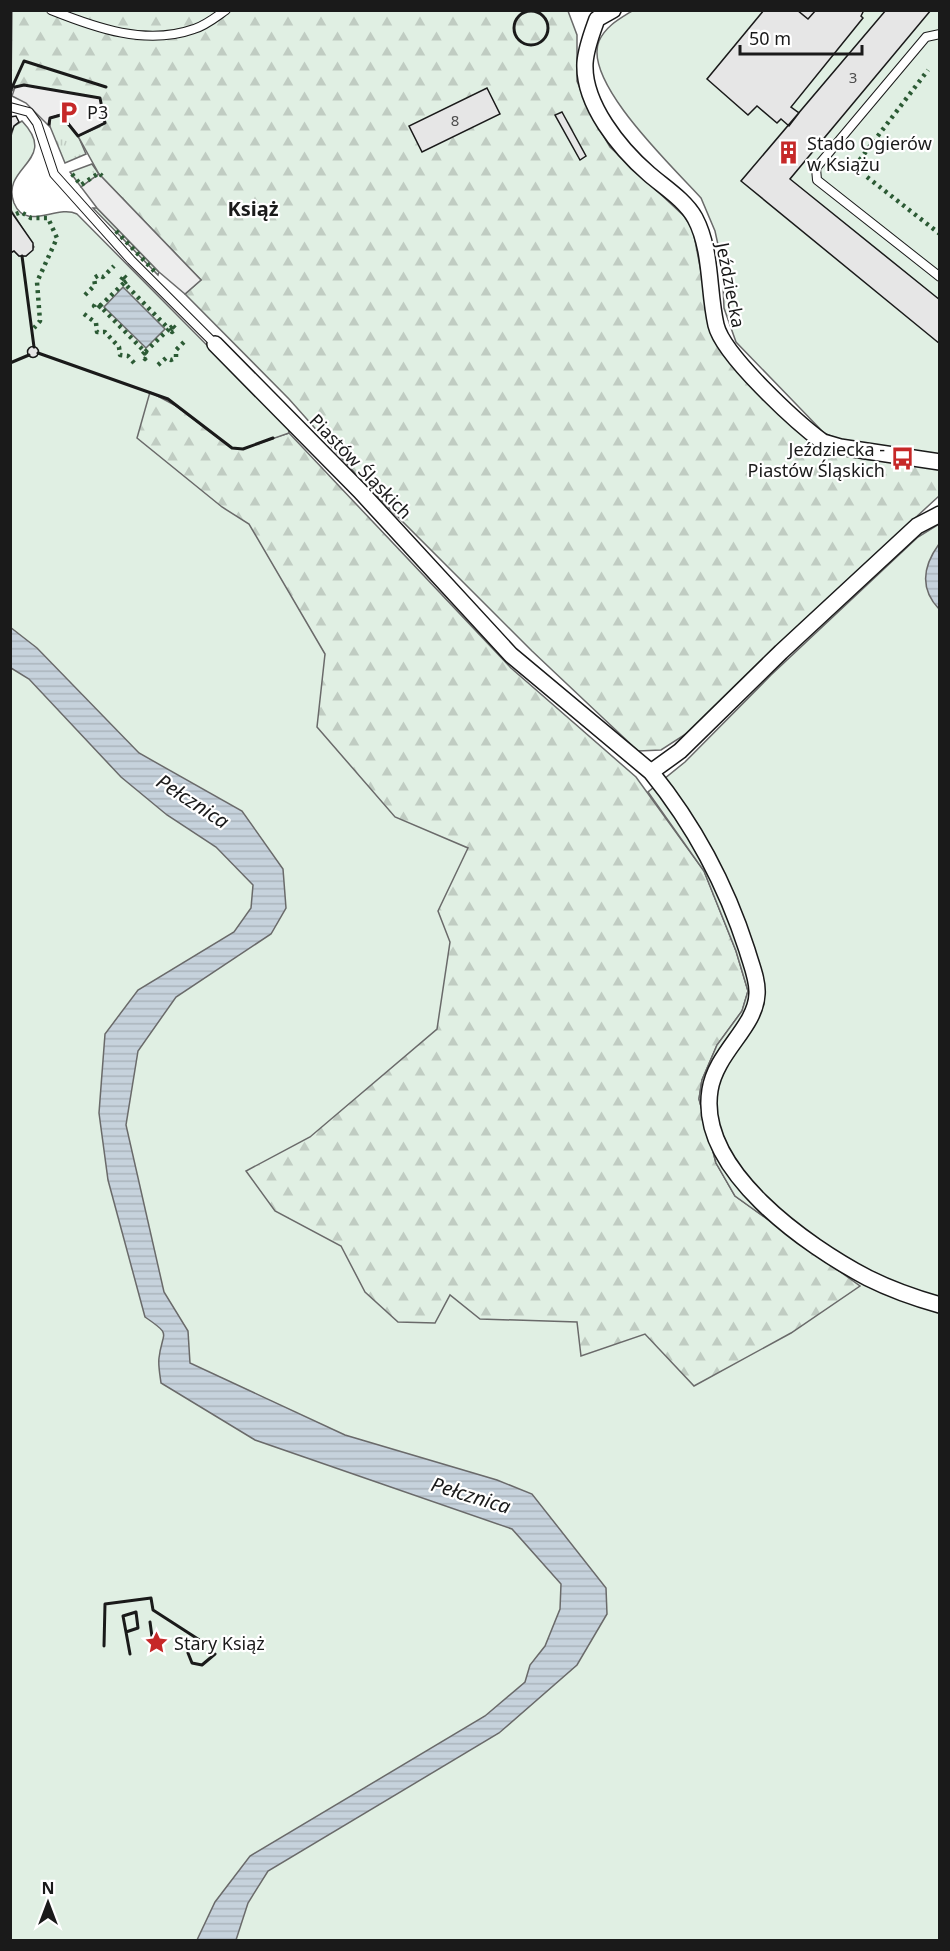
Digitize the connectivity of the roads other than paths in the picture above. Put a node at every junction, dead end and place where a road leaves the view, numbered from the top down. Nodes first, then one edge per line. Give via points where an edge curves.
1 (51, 10) edge
2 (226, 10) edge
3 (613, 10) edge
4 (593, 15) edge
5 (939, 34) edge
6 (10, 106) edge
7 (939, 277) edge
8 (215, 344) joint
9 (939, 462) edge
10 (939, 514) edge
11 (651, 772) junction
12 (939, 1305) edge

1 - 2 lane via 113,31 146,37 195,29
3 - 4 street, Jeździecka
4 - 9 street, Jeździecka via 585,63 595,101 612,138 695,217 707,257 717,326 729,351 823,442
5 - 7 lane via 926,37 816,168 817,180
6 - 8 lane, Piastów Śląskich via 29,112 37,123 54,174 131,260
8 - 11 street, Piastów Śląskich via 360,491 512,655
10 - 11 street via 917,526 892,548 680,751
11 - 12 street, Piastów Śląskich via 711,861 754,973 756,1004 717,1063 710,1091 713,1127 723,1152 751,1192 844,1265

